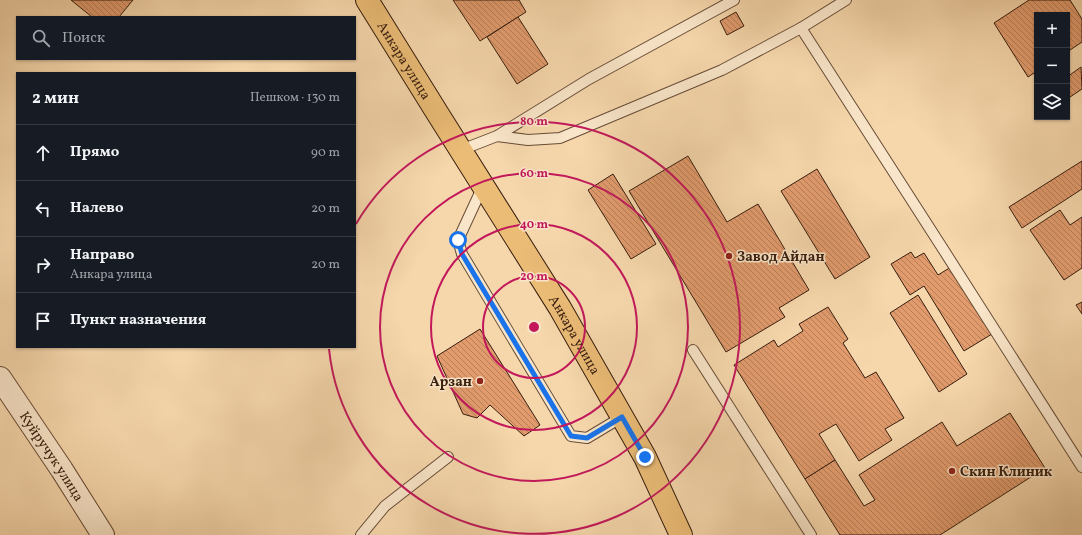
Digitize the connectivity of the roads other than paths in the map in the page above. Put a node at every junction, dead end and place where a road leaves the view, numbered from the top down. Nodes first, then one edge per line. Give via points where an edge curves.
1 (367, 0) edge
2 (733, 0) edge
3 (846, 0) edge
4 (801, 28) junction
5 (497, 136) junction
6 (461, 150) junction
7 (483, 186) junction
8 (693, 350) dead end
9 (0, 378) edge
10 (622, 417) junction
11 (448, 457) dead end
12 (1082, 467) edge
13 (103, 535) edge
14 (361, 535) edge
15 (681, 535) edge
16 (811, 535) edge

1 - 6 main road, Анкара улица
2 - 5 lane via 589,79
3 - 4 lane
4 - 5 lane via 722,70 560,138 528,140
4 - 12 lane
5 - 6 lane
6 - 7 main road, Анкара улица
7 - 10 main road, Анкара улица via 560,308
7 - 10 lane via 458,240 462,254 571,436 587,438
8 - 16 lane
9 - 13 street, Куйручук улица
10 - 15 main road, Анкара улица via 645,457
11 - 14 lane via 385,506

